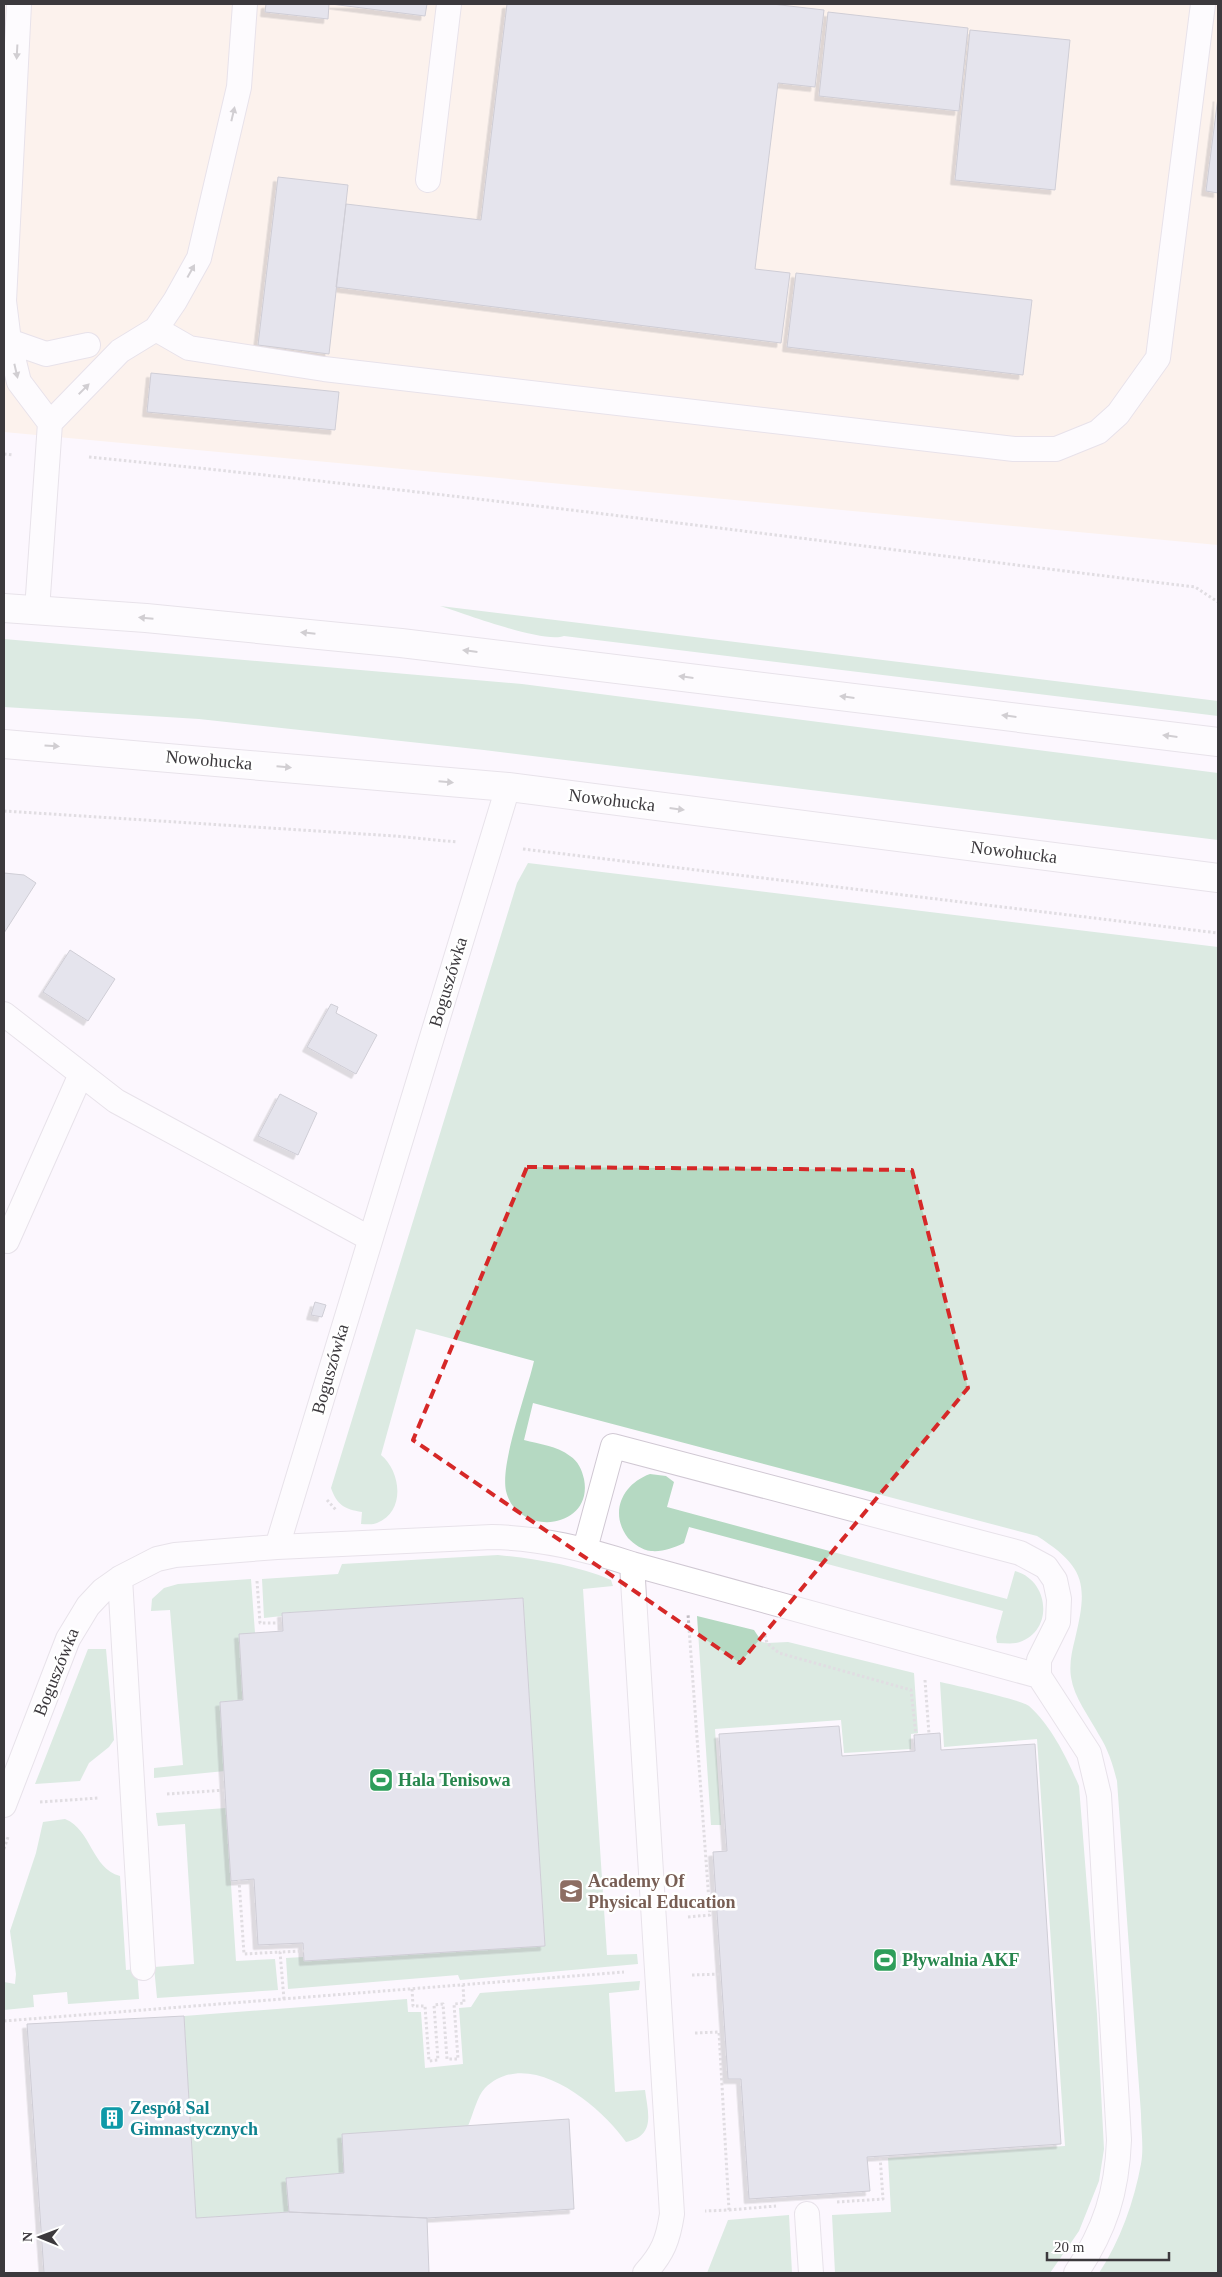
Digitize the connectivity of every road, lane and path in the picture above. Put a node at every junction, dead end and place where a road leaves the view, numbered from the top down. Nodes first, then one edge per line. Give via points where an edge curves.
1 (19, 4) edge
2 (245, 4) edge
3 (449, 4) edge
4 (1204, 4) edge
5 (428, 180) dead end
6 (156, 329) junction
7 (9, 341) junction
8 (88, 346) dead end
9 (50, 424) junction
10 (4, 454) edge
11 (13, 455) dead end
12 (89, 457) dead end
13 (1218, 602) edge
14 (4, 608) edge
15 (37, 610) junction
16 (1218, 742) edge
17 (4, 744) edge
18 (508, 787) junction
19 (4, 811) edge
20 (490, 845) junction
21 (1218, 878) edge
22 (1218, 933) edge
23 (4, 1014) edge
24 (81, 1074) junction
25 (369, 1238) junction
26 (6, 1241) dead end
27 (277, 1547) junction
28 (585, 1549) junction
29 (632, 1564) junction
30 (257, 1573) dead end
31 (120, 1578) junction
32 (688, 1607) dead end
33 (283, 1623) dead end
34 (761, 1631) dead end
35 (765, 1635) junction
36 (773, 1636) dead end
37 (1039, 1676) junction
38 (924, 1679) dead end
39 (929, 1734) dead end
40 (916, 1735) dead end
41 (4, 1805) edge
42 (239, 1880) dead end
43 (681, 1918) dead end
44 (304, 1951) dead end
45 (280, 1952) junction
46 (143, 1968) dead end
47 (657, 1969) junction
48 (721, 1974) dead end
49 (463, 1985) junction
50 (412, 1989) junction
51 (284, 1999) junction
52 (4, 2021) edge
53 (686, 2034) dead end
54 (880, 2156) dead end
55 (830, 2203) dead end
56 (763, 2207) dead end
57 (729, 2210) junction
58 (672, 2214) junction
59 (807, 2214) dead end
60 (645, 2273) edge
61 (810, 2273) edge
62 (1076, 2273) edge

1 -> 7 lane via 4,301
6 -> 2 lane via 198,258 239,87
3 - 5 lane
4 - 6 lane via 1158,358 1118,414 1098,432 1056,448 1014,449 324,368 190,348
9 -> 6 lane via 120,351
7 - 8 lane via 46,354
7 -> 9 lane via 19,382
9 - 15 lane
10 - 11 path
12 - 13 path via 285,476 698,524 1194,587
14 - 15 main road
16 -> 15 main road via 402,643
17 -> 18 main road, Nowohucka
18 - 20 lane, Boguszówka
18 -> 21 main road, Nowohucka
19 - 20 path
20 - 22 path
20 - 25 lane, Boguszówka
23 - 24 lane
24 - 25 lane via 116,1101
24 - 26 lane
25 - 27 lane, Boguszówka
27 - 28 lane via 492,1537 522,1538
27 - 31 lane, Boguszówka via 175,1555 157,1559
28 - 29 lane
28 - 37 lane via 613,1446 1020,1553 1046,1567 1055,1580 1060,1599 1058,1622 1039,1660
29 - 37 lane
29 - 47 lane
30 - 33 path via 260,1623
31 - 41 lane, Boguszówka via 88,1606 76,1622
31 - 46 lane
32 - 43 path via 710,1915
34 - 35 path
35 - 36 path
35 - 40 path via 767,1643 778,1653 911,1690
37 - 62 lane via 1089,1753 1100,1805 1119,2140 1118,2173 1102,2228
38 - 39 path
42 - 45 path via 244,1954
44 - 45 path
45 - 51 path
47 - 48 path via 682,1976
47 - 49 path
47 - 58 lane
49 - 50 path
49 - 50 path via 464,2003 454,2004 458,2059 447,2059 443,2004 434,2005 438,2060 429,2061 425,2006 413,2006
50 - 51 path
51 - 52 path
53 - 57 path via 719,2032
54 - 55 path via 883,2199
56 - 57 path
57 - 58 path
58 - 60 lane via 668,2239 657,2260
59 - 61 lane

